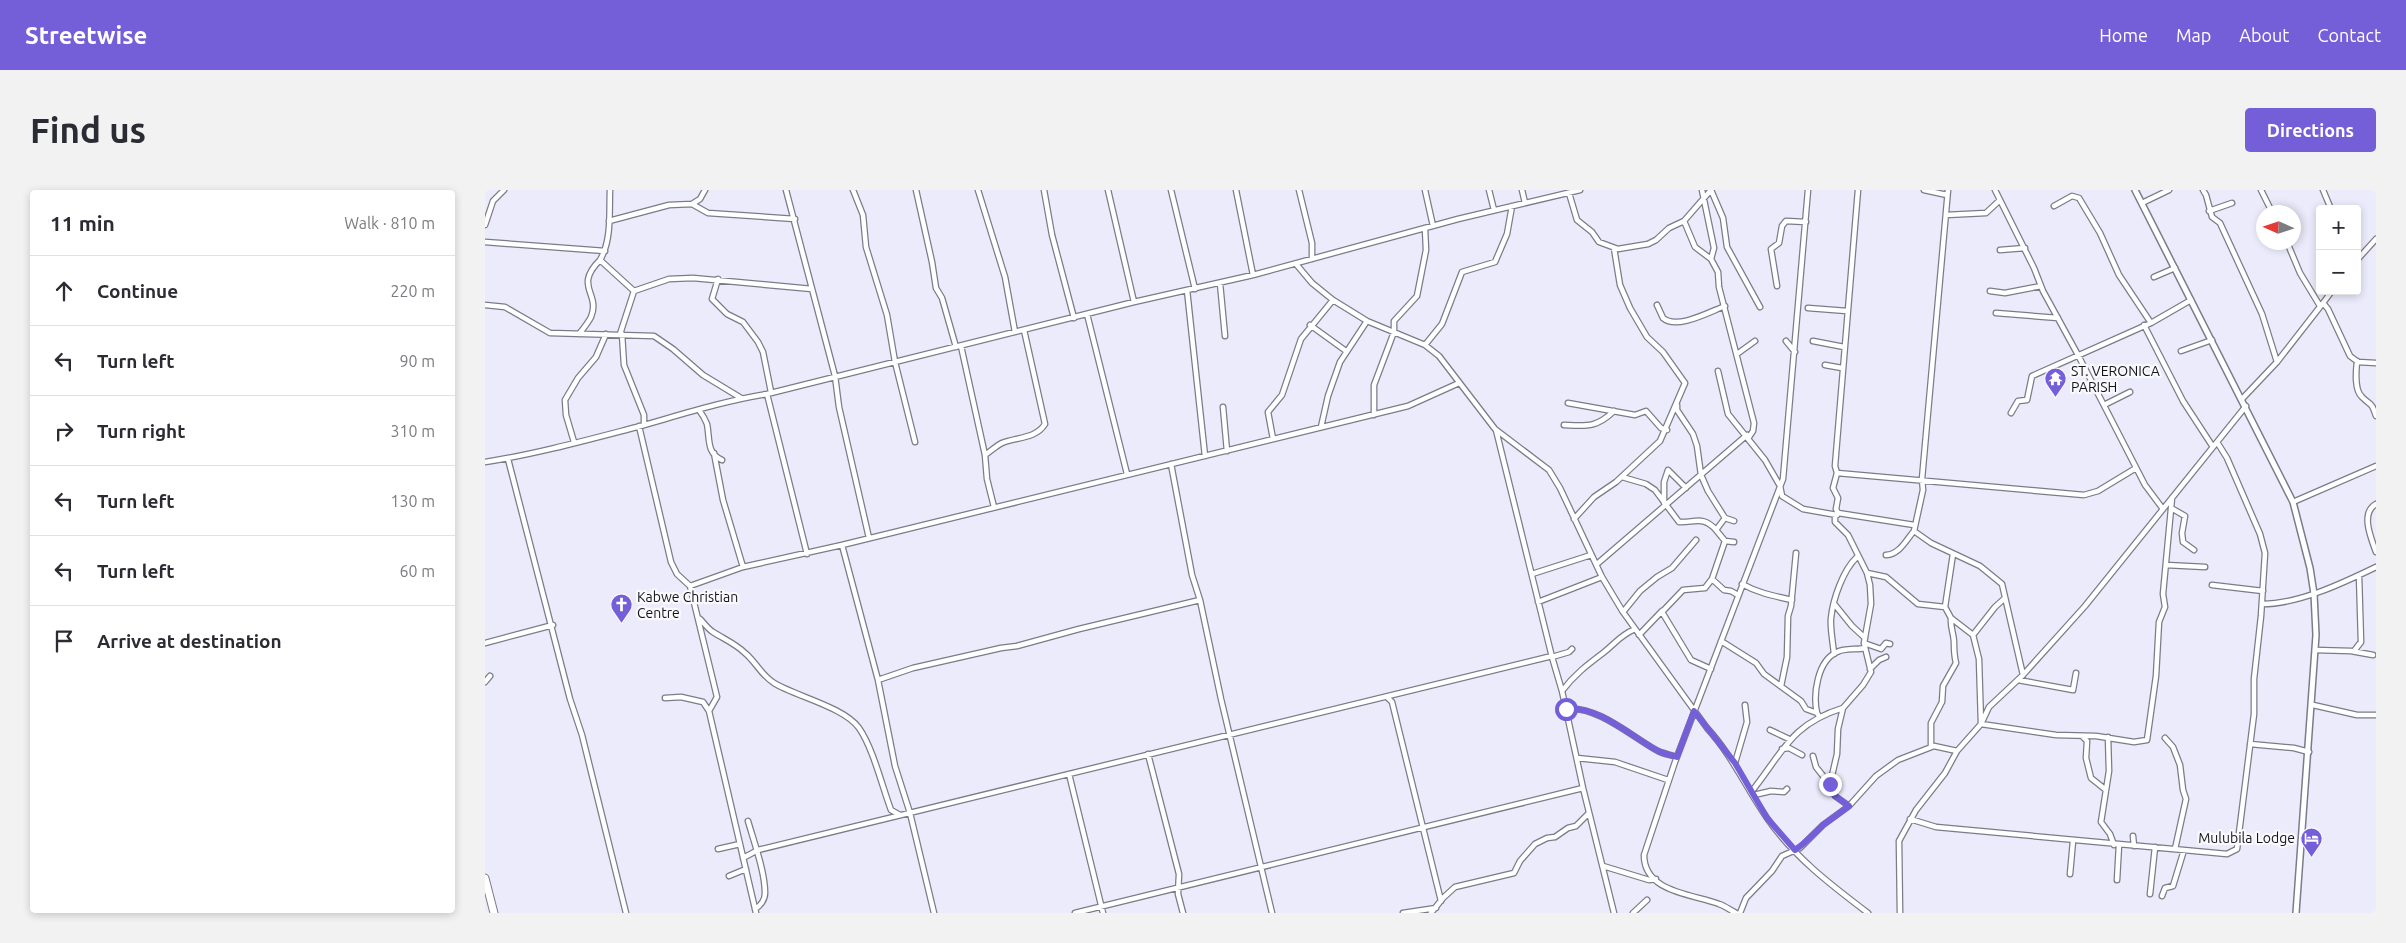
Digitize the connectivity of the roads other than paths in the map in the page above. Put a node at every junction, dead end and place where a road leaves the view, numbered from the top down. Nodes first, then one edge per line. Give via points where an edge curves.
1 (504, 190) edge
2 (609, 190) edge
3 (705, 190) edge
4 (786, 190) edge
5 (853, 190) edge
6 (916, 190) edge
7 (978, 190) edge
8 (1044, 190) edge
9 (1108, 190) edge
10 (1171, 190) edge
11 (1236, 190) edge
12 (1299, 190) edge
13 (1425, 190) edge
14 (1489, 190) edge
15 (1522, 190) edge
16 (1580, 190) edge
17 (1702, 190) edge
18 (1711, 190) edge
19 (1808, 190) edge
20 (1858, 190) edge
21 (1924, 190) edge
22 (1995, 190) edge
23 (2135, 190) edge
24 (2169, 190) edge
25 (2203, 190) edge
26 (2261, 190) edge
27 (2323, 190) edge
28 (1948, 192) edge
29 (1569, 193) junction
30 (1704, 199) junction
31 (2000, 200) junction
32 (1525, 203) junction
33 (2142, 203) junction
34 (2232, 203) dead end
35 (692, 204) junction
36 (2268, 205) edge
37 (2329, 205) edge
38 (1512, 206) junction
39 (2054, 206) dead end
40 (1494, 210) junction
41 (2209, 211) junction
42 (1946, 215) junction
43 (795, 219) junction
44 (609, 221) junction
45 (1684, 221) junction
46 (1806, 222) junction
47 (485, 225) edge
48 (1433, 226) junction
49 (1425, 229) junction
50 (2376, 239) edge
51 (485, 242) edge
52 (2371, 244) junction
53 (1614, 248) junction
54 (2025, 248) junction
55 (2376, 248) edge
56 (2000, 250) dead end
57 (2290, 250) edge
58 (605, 251) junction
59 (2361, 255) edge
60 (1711, 259) junction
61 (600, 260) junction
62 (1312, 260) junction
63 (1296, 264) junction
64 (2175, 268) junction
65 (1253, 275) junction
66 (2154, 277) dead end
67 (718, 280) junction
68 (1220, 283) junction
69 (1777, 286) dead end
70 (2041, 286) junction
71 (812, 288) junction
72 (1195, 288) junction
73 (1187, 290) junction
74 (634, 291) junction
75 (1989, 291) dead end
76 (2329, 295) edge
77 (1333, 300) junction
78 (2191, 300) junction
79 (1134, 302) junction
80 (485, 305) edge
81 (1657, 305) dead end
82 (2321, 305) junction
83 (1725, 306) junction
84 (1760, 307) dead end
85 (1808, 308) dead end
86 (1847, 311) junction
87 (1996, 313) dead end
88 (1087, 314) junction
89 (1074, 318) junction
90 (2058, 318) junction
91 (1367, 321) junction
92 (2151, 323) junction
93 (1310, 325) junction
94 (2144, 325) junction
95 (1024, 330) junction
96 (1015, 332) junction
97 (1394, 332) junction
98 (579, 334) junction
99 (606, 334) junction
100 (621, 334) junction
101 (1225, 336) dead end
102 (2212, 340) junction
103 (1755, 341) dead end
104 (1786, 341) dead end
105 (1813, 341) dead end
106 (1425, 345) junction
107 (959, 347) junction
108 (1844, 347) junction
109 (1346, 351) junction
110 (2181, 351) dead end
111 (1795, 352) junction
112 (1737, 354) junction
113 (2079, 355) junction
114 (2357, 361) junction
115 (895, 362) junction
116 (2277, 362) junction
117 (2376, 363) edge
118 (1825, 365) dead end
119 (1842, 368) junction
120 (1718, 371) dead end
121 (835, 376) junction
122 (1459, 384) junction
123 (2130, 392) dead end
124 (769, 393) junction
125 (741, 398) junction
126 (2242, 399) junction
127 (1568, 403) dead end
128 (1677, 404) junction
129 (2104, 405) junction
130 (2245, 406) junction
131 (1223, 407) dead end
132 (699, 410) junction
133 (1614, 411) junction
134 (2011, 413) dead end
135 (1373, 414) junction
136 (2376, 416) edge
137 (1564, 424) dead end
138 (641, 426) junction
139 (1321, 427) junction
140 (1495, 429) junction
141 (1667, 430) junction
142 (1748, 436) junction
143 (1273, 439) junction
144 (574, 442) junction
145 (915, 442) dead end
146 (2217, 442) junction
147 (2213, 447) junction
148 (1227, 451) junction
149 (714, 453) junction
150 (985, 455) junction
151 (1205, 456) junction
152 (508, 458) junction
153 (722, 460) dead end
154 (485, 462) edge
155 (1171, 464) junction
156 (2376, 466) edge
157 (2136, 468) junction
158 (1837, 472) junction
159 (1127, 474) junction
160 (1701, 475) junction
161 (1622, 477) junction
162 (1922, 479) junction
163 (1931, 480) junction
164 (1780, 486) junction
165 (1686, 488) junction
166 (1923, 490) junction
167 (2172, 498) junction
168 (2293, 502) junction
169 (1665, 504) junction
170 (2376, 504) edge
171 (994, 507) junction
172 (2171, 508) junction
173 (2163, 509) junction
174 (1837, 514) junction
175 (1725, 518) junction
176 (1574, 519) junction
177 (1734, 521) dead end
178 (1914, 525) junction
179 (1716, 530) junction
180 (1914, 531) junction
181 (869, 538) junction
182 (1696, 540) dead end
183 (1725, 540) junction
184 (1734, 542) dead end
185 (842, 545) junction
186 (2193, 550) dead end
187 (2376, 552) edge
188 (1796, 553) dead end
189 (807, 554) junction
190 (1953, 554) junction
191 (1591, 555) junction
192 (1886, 555) dead end
193 (1857, 557) junction
194 (1597, 564) junction
195 (2165, 565) junction
196 (743, 567) junction
197 (2205, 567) dead end
198 (2376, 568) edge
199 (1867, 573) junction
200 (1532, 574) junction
201 (2359, 575) junction
202 (1602, 577) junction
203 (1712, 579) junction
204 (1741, 584) junction
205 (2212, 585) dead end
206 (690, 586) junction
207 (2263, 591) junction
208 (2314, 594) junction
209 (1738, 595) junction
210 (2005, 598) junction
211 (1200, 600) junction
212 (1792, 600) junction
213 (1539, 602) junction
214 (2262, 604) junction
215 (1835, 605) junction
216 (1945, 607) junction
217 (1663, 610) junction
218 (1623, 612) junction
219 (699, 618) junction
220 (1951, 618) junction
221 (553, 625) junction
222 (1635, 629) junction
223 (1639, 635) junction
224 (1973, 635) junction
225 (1721, 641) junction
226 (485, 642) edge
227 (1865, 643) junction
228 (1890, 644) dead end
229 (1572, 649) dead end
230 (1881, 649) junction
231 (2315, 650) junction
232 (2354, 651) junction
233 (1834, 654) junction
234 (2373, 655) dead end
235 (1552, 657) junction
236 (1711, 669) junction
237 (1870, 669) junction
238 (2075, 673) dead end
239 (2023, 675) junction
240 (490, 676) dead end
241 (878, 680) junction
242 (2018, 680) junction
243 (485, 682) edge
244 (1781, 686) junction
245 (1562, 692) junction
246 (1391, 697) junction
247 (665, 698) dead end
248 (1745, 705) dead end
249 (2313, 705) junction
250 (1843, 708) junction
251 (1566, 709) junction
252 (709, 711) junction
253 (1694, 711) junction
254 (1818, 715) junction
255 (2376, 716) edge
256 (1981, 724) junction
257 (1770, 730) dead end
258 (1231, 735) junction
259 (2082, 736) junction
260 (2108, 737) junction
261 (2165, 738) dead end
262 (1789, 739) junction
263 (2250, 744) junction
264 (1931, 747) junction
265 (1782, 749) junction
266 (1957, 751) junction
267 (2309, 752) junction
268 (1148, 754) junction
269 (1802, 755) dead end
270 (1813, 756) dead end
271 (1677, 757) junction
272 (1577, 758) junction
273 (1735, 763) junction
274 (1069, 774) junction
275 (1668, 780) junction
276 (1831, 786) junction
277 (1583, 788) junction
278 (1787, 789) dead end
279 (2106, 790) junction
280 (1753, 793) junction
281 (1849, 806) junction
282 (909, 813) junction
283 (1589, 813) junction
284 (900, 815) junction
285 (1910, 819) junction
286 (749, 821) dead end
287 (1423, 828) junction
288 (2133, 836) dead end
289 (2073, 841) junction
290 (740, 844) junction
291 (2117, 845) junction
292 (2133, 846) junction
293 (2155, 847) junction
294 (718, 849) dead end
295 (2175, 849) junction
296 (758, 850) junction
297 (1795, 850) junction
298 (2184, 850) junction
299 (743, 858) junction
300 (1603, 866) junction
301 (746, 869) junction
302 (1262, 869) junction
303 (2070, 874) dead end
304 (729, 876) dead end
305 (485, 878) edge
306 (1656, 879) junction
307 (2117, 880) dead end
308 (1178, 888) junction
309 (2150, 894) dead end
310 (2162, 896) dead end
311 (1647, 900) dead end
312 (1441, 901) junction
313 (1101, 907) junction
314 (1435, 908) junction
315 (755, 911) edge
316 (494, 913) edge
317 (626, 913) edge
318 (934, 913) edge
319 (1075, 913) edge
320 (1103, 913) edge
321 (1183, 913) edge
322 (1272, 913) edge
323 (1403, 913) edge
324 (1431, 913) edge
325 (1614, 913) edge
326 (1633, 913) edge
327 (1736, 913) edge
328 (1740, 913) edge
329 (1868, 913) edge
330 (1899, 913) edge
331 (2296, 913) edge

1 - 47 street via 493,201
2 - 44 street
3 - 35 street
4 - 43 street
5 - 115 street via 863,215 866,247 887,315
6 - 107 street via 936,288
7 - 96 street via 1005,276
8 - 89 street
9 - 79 street
10 - 72 street
11 - 65 street
12 - 62 street via 1312,243
13 - 48 street
14 - 40 street
15 - 32 street
16 - 29 street
17 - 30 street
18 - 30 street
18 - 84 street via 1723,218 1727,247
19 - 46 street
20 - 86 street
21 - 28 street
22 - 31 street
23 - 33 street
24 - 33 street
25 - 41 street
26 - 36 street
27 - 37 street
28 - 42 street
29 - 32 street
29 - 53 street via 1577,220 1599,242
30 - 45 street
30 - 60 street via 1714,248
31 - 42 street via 1986,213
31 - 54 street
32 - 38 street
33 - 64 street
34 - 41 street
35 - 43 street via 708,213
35 - 44 street via 669,206
38 - 40 street
38 - 106 street via 1507,234 1495,262 1462,272 1442,324
39 - 92 street via 2072,196 2079,198 2119,275
40 - 48 street
41 - 116 street via 2220,223 2262,314
42 - 162 street
43 - 71 street
44 - 58 street
45 - 53 street via 1648,244
45 - 60 street via 1695,247
46 - 69 street via 1786,220 1779,243 1771,249
46 - 111 street
48 - 49 street
49 - 62 street
49 - 97 street via 1425,256 1417,296 1397,316 1392,327
50 - 52 street
51 - 58 street
52 - 55 street
52 - 59 street
53 - 128 street via 1621,286 1630,308 1647,337 1675,366 1685,383
54 - 56 street
54 - 70 street
57 - 82 street via 2300,273
58 - 61 street
60 - 83 street via 1718,272
61 - 74 street
61 - 98 street via 588,274 593,304 591,315
62 - 63 street
63 - 65 street
63 - 77 street
64 - 66 street
64 - 78 street
65 - 68 street
67 - 71 street
67 - 74 street via 669,278
67 - 124 street via 712,299 727,314 743,322 759,342
68 - 72 street
68 - 101 street
70 - 75 street via 2005,293
70 - 90 street
71 - 121 street
72 - 73 street
73 - 79 street
73 - 151 street
74 - 100 street
76 - 82 street
77 - 91 street
77 - 93 street via 1319,319
78 - 92 street
78 - 102 street
79 - 88 street
80 - 98 street via 505,307 547,332
81 - 83 street via 1663,318 1675,322 1689,321
82 - 114 street via 2349,356
82 - 116 street
83 - 112 street
85 - 86 street
86 - 108 street
87 - 90 street
88 - 89 street
88 - 159 street
89 - 95 street
90 - 113 street
91 - 97 street
91 - 109 street
92 - 94 street
93 - 109 street
93 - 143 street via 1298,344 1282,395 1268,414
94 - 113 street
94 - 147 street via 2183,400
95 - 96 street
95 - 150 street via 1045,424 1038,431 1022,439 1004,442
96 - 107 street
97 - 106 street
97 - 135 street via 1375,385
98 - 99 street
99 - 100 street
99 - 144 street via 596,357 565,400
100 - 125 street via 654,336 703,375
100 - 138 street via 624,365 644,415
102 - 110 street
102 - 126 street
103 - 112 street
104 - 111 street
105 - 108 street
106 - 122 street via 1439,356
107 - 115 street
107 - 150 street
108 - 119 street
109 - 139 street via 1328,396
111 - 164 street via 1785,471
112 - 142 street via 1754,423
113 - 129 street
113 - 134 street via 2033,376 2027,400 2018,401
114 - 117 street
114 - 136 street via 2358,389 2362,398 2371,402
115 - 121 street
115 - 145 street
116 - 126 street
118 - 119 street
119 - 158 street
120 - 142 street via 1728,414
121 - 124 street
121 - 181 street via 839,408
122 - 135 street via 1416,403
122 - 140 street
123 - 129 street
124 - 125 street
124 - 189 street
125 - 132 street
126 - 130 street
127 - 133 street
128 - 141 street
128 - 160 street via 1677,410 1693,434
129 - 157 street
130 - 146 street
130 - 168 street
131 - 148 street
132 - 138 street
132 - 149 street via 707,424 708,442
133 - 137 street via 1594,425
133 - 141 street via 1635,414 1646,411 1661,428
135 - 139 street
138 - 144 street
138 - 206 street via 671,562 677,574
139 - 143 street
140 - 176 street via 1549,470
140 - 200 street
141 - 161 street
142 - 160 street
142 - 164 street
143 - 148 street
144 - 152 street
146 - 147 street
146 - 207 street via 2264,545
147 - 167 street
148 - 151 street
149 - 153 street
149 - 196 street via 723,500
150 - 171 street
151 - 155 street
152 - 154 street
152 - 221 street
155 - 159 street
155 - 211 street via 1192,576
156 - 168 street
157 - 163 street via 2098,491 2085,495
157 - 173 street
158 - 162 street
158 - 174 street via 1833,488 1838,498
159 - 171 street
160 - 165 street
160 - 175 street
161 - 169 street via 1646,484
161 - 176 street via 1594,497
162 - 163 street
162 - 166 street
163 - 166 street
164 - 174 street via 1781,496 1802,508
164 - 204 street
165 - 169 street
165 - 169 street via 1668,470 1663,482
166 - 178 street
167 - 172 street
167 - 173 street
168 - 208 street
169 - 179 street via 1679,522 1697,519
169 - 194 street
170 - 187 street via 2367,517
171 - 181 street
172 - 186 street via 2185,516 2181,538
172 - 195 street
173 - 239 street via 2085,606
174 - 178 street
174 - 193 street via 1836,525 1848,535
175 - 177 street
175 - 179 street
176 - 191 street
178 - 180 street
179 - 183 street
180 - 190 street
180 - 192 street via 1905,545
181 - 185 street
182 - 218 street via 1672,568 1640,591
183 - 184 street
183 - 203 street
185 - 189 street
185 - 241 street
188 - 212 street
189 - 196 street
190 - 210 street via 1990,573 2004,586
190 - 216 street
191 - 194 street
191 - 200 street
193 - 199 street
193 - 215 street via 1846,573
194 - 202 street
195 - 197 street
195 - 260 street via 2165,607 2159,622 2149,735 2143,742
196 - 206 street
198 - 201 street
199 - 216 street via 1886,577 1918,604
199 - 227 street via 1871,596
200 - 213 street
201 - 208 street
201 - 232 street via 2361,642
202 - 213 street
202 - 218 street
203 - 209 street via 1724,590
203 - 217 street via 1705,588 1683,590
204 - 209 street
204 - 212 street via 1765,595
205 - 207 street
206 - 219 street
207 - 214 street
208 - 214 street
208 - 231 street
209 - 225 street
210 - 224 street
210 - 239 street
211 - 241 street via 1017,646 913,668
211 - 258 street
212 - 244 street via 1787,616 1786,665
213 - 235 street
214 - 263 street
215 - 227 street
215 - 233 street via 1831,617
216 - 220 street
217 - 223 street
217 - 236 street via 1662,614 1691,660
218 - 222 street
219 - 252 street via 717,697
219 - 284 street via 712,632 745,652 774,684 813,699 858,727 891,810
220 - 224 street
220 - 264 street via 1952,653 1956,663 1943,686 1942,702 1931,723
221 - 226 street
221 - 317 street
222 - 223 street
222 - 245 street via 1619,636 1579,671
223 - 253 street
224 - 256 street via 1979,659
225 - 236 street
225 - 244 street via 1743,654
227 - 230 street
227 - 233 street
227 - 237 street
228 - 230 street via 1885,643
229 - 235 street
230 - 237 street via 1883,658
231 - 232 street
231 - 249 street
232 - 234 street
233 - 254 street via 1820,676 1815,701
235 - 245 street
235 - 246 street
236 - 253 street
237 - 250 street via 1863,685
238 - 242 street via 2073,690
239 - 242 street
240 - 243 street
241 - 282 street via 895,766
242 - 256 street via 1989,707
244 - 254 street via 1801,701 1806,709
245 - 251 street
246 - 258 street
246 - 287 street
247 - 252 street via 681,697 703,702
248 - 273 street via 1747,722
249 - 255 street
249 - 267 street
250 - 254 street
250 - 276 street
251 - 271 street via 1589,712 1659,751
251 - 272 street
252 - 290 street
253 - 271 street
253 - 273 street
254 - 262 street
256 - 259 street
256 - 266 street
257 - 262 street
258 - 268 street
258 - 302 street
259 - 260 street
259 - 279 street via 2087,741 2086,758 2091,778
260 - 279 street
261 - 295 street via 2173,747 2180,765 2187,799
262 - 265 street
263 - 267 street
263 - 298 street via 2237,849 2227,854
264 - 266 street
264 - 281 street via 1898,760 1876,776
265 - 269 street via 1789,748
265 - 280 street
266 - 285 street via 1945,773
267 - 331 street
268 - 274 street
268 - 308 street via 1179,874
270 - 276 street
271 - 275 street
272 - 275 street via 1615,762
272 - 277 street
273 - 280 street
274 - 282 street
274 - 313 street
275 - 306 street via 1645,854 1646,868
276 - 281 street via 1835,796
277 - 283 street
277 - 287 street
278 - 280 street via 1783,792
279 - 291 street via 2102,823
280 - 297 street via 1767,818
281 - 297 street
282 - 284 street
282 - 318 street
283 - 300 street
283 - 312 street via 1576,826 1535,844 1514,873 1458,886
284 - 296 street
285 - 289 street via 1936,827
285 - 330 street via 1897,849
286 - 296 street
287 - 302 street
287 - 312 street
288 - 292 street
289 - 291 street
289 - 303 street
290 - 294 street
290 - 299 street
291 - 292 street
291 - 307 street
292 - 293 street
293 - 295 street
293 - 309 street
295 - 298 street
296 - 299 street
296 - 315 street via 765,895
297 - 328 street via 1782,856 1772,871 1749,893
297 - 329 street via 1830,884
298 - 310 street via 2173,886 2165,888
299 - 301 street
300 - 306 street via 1649,880
300 - 325 street
301 - 304 street
301 - 315 street
302 - 308 street
302 - 322 street
305 - 316 highway
306 - 327 street via 1678,893 1717,903
308 - 313 street
308 - 321 street
311 - 326 street
312 - 314 street
313 - 319 street
313 - 320 street
314 - 323 street
314 - 324 street

